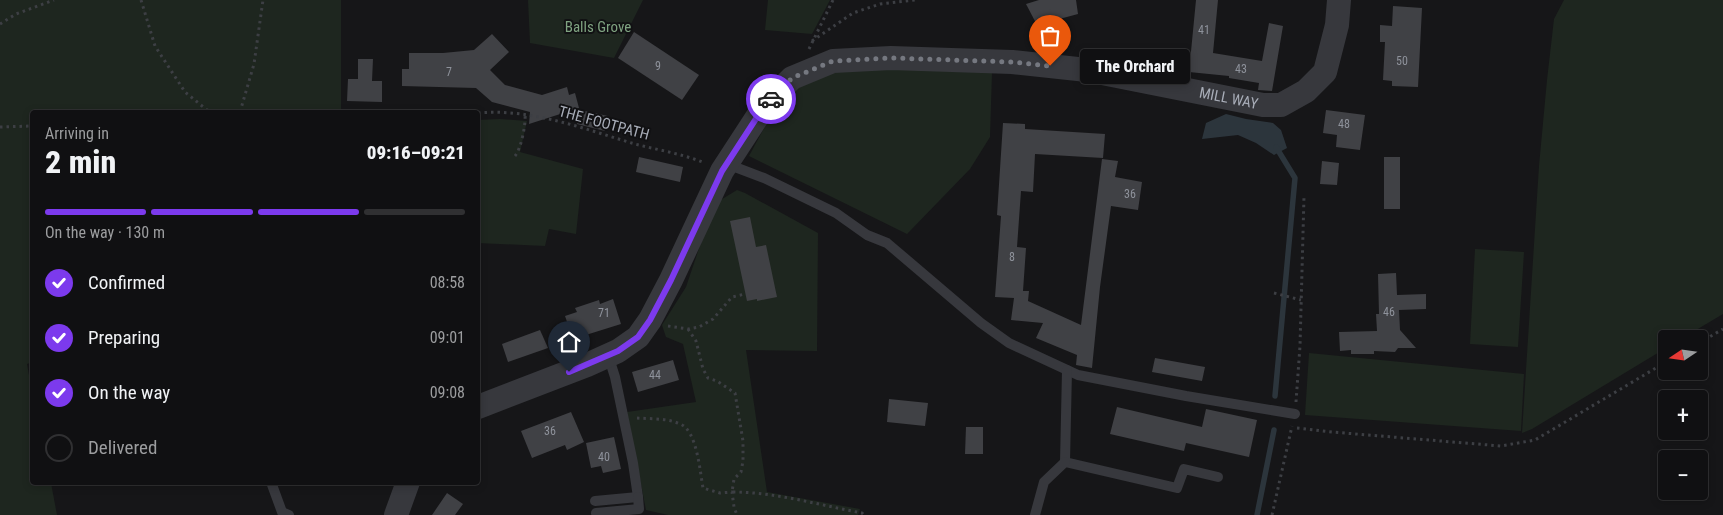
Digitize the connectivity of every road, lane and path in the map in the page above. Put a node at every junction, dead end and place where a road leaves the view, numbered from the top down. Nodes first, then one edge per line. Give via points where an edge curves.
1 (54, 0) edge
2 (141, 0) edge
3 (263, 0) edge
4 (833, 0) edge
5 (915, 0) edge
6 (1339, 0) edge
7 (0, 24) edge
8 (812, 41) junction
9 (797, 77) junction
10 (207, 110) edge
11 (241, 110) edge
12 (480, 113) edge
13 (525, 115) junction
14 (0, 126) edge
15 (30, 126) edge
16 (515, 156) dead end
17 (724, 167) junction
18 (1304, 196) dead end
19 (745, 294) dead end
20 (1274, 294) dead end
21 (1301, 300) junction
22 (688, 329) junction
23 (1723, 329) edge
24 (638, 337) junction
25 (1708, 338) edge
26 (608, 356) junction
27 (1658, 367) edge
28 (1067, 370) junction
29 (480, 406) edge
30 (1295, 414) junction
31 (622, 416) junction
32 (1292, 427) junction
33 (1066, 462) junction
34 (1218, 478) dead end
35 (272, 485) edge
36 (407, 485) edge
37 (732, 492) junction
38 (638, 497) junction
39 (595, 501) dead end
40 (596, 512) dead end
41 (289, 515) edge
42 (396, 515) edge
43 (737, 515) edge
44 (864, 515) edge
45 (1035, 515) edge
46 (1272, 515) edge

1 - 7 path via 16,14
2 - 10 path via 155,46 185,92
3 - 11 path via 254,64
4 - 8 path
5 - 8 path via 880,4 853,13
6 - 9 street, MILL WAY via 1337,25 1325,72 1306,91 1281,105 1263,105 1087,70 1012,62 892,58 833,61
8 - 9 path
9 - 17 street, MILL WAY via 792,78 765,105
12 - 13 path, THE FOOTPATH
13 - 16 path
13 - 17 path, THE FOOTPATH
14 - 15 path
17 - 24 street, MILL WAY via 671,280
17 - 28 lane via 764,178 836,213 867,235 887,243 1009,343
18 - 21 path
19 - 22 path via 732,297 713,319
20 - 21 path
21 - 30 path
22 - 24 path via 662,325
22 - 37 path via 696,341 708,378 734,393 744,461 742,472 734,479
23 - 25 path
24 - 26 street
26 - 29 street
26 - 31 lane
27 - 32 path via 1535,440 1519,444 1501,446
28 - 30 lane via 1078,375 1186,396
28 - 33 lane
30 - 32 path
31 - 37 path via 682,424 691,434 703,488 720,493
31 - 38 lane
32 - 46 path
33 - 34 lane via 1177,488 1184,469
33 - 45 lane via 1044,482
35 - 41 lane via 282,512
36 - 42 street
37 - 43 path
37 - 44 path via 752,492
38 - 39 lane
38 - 40 lane via 639,509

